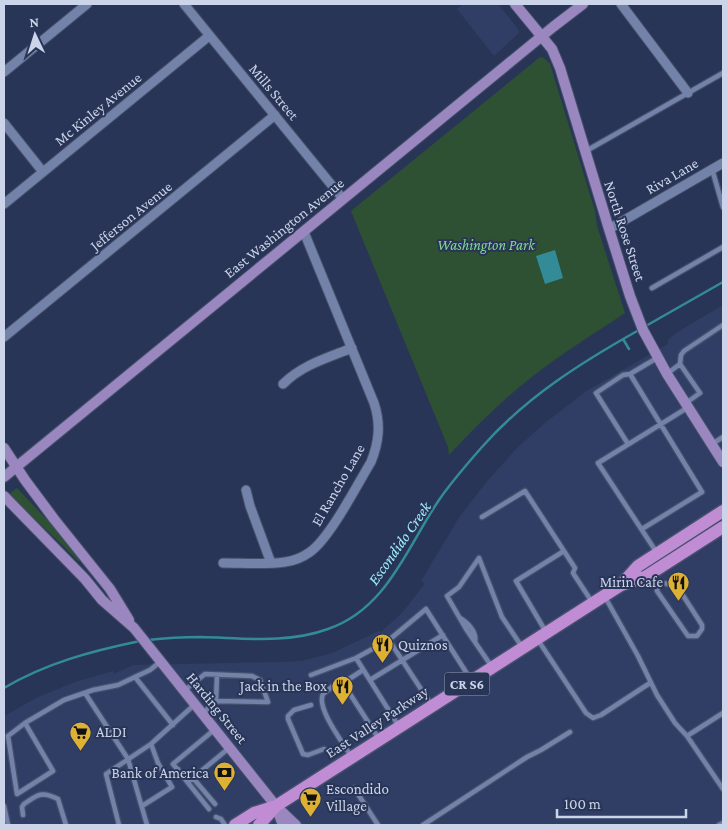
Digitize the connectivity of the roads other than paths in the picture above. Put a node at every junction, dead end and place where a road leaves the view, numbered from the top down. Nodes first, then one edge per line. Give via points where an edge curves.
1 (87, 4) edge
2 (184, 4) edge
3 (515, 4) edge
4 (583, 4) edge
5 (621, 4) edge
6 (209, 36) junction
7 (541, 36) junction
8 (4, 72) edge
9 (723, 72) edge
10 (688, 93) junction
11 (275, 115) junction
12 (4, 123) edge
13 (584, 152) junction
14 (723, 162) edge
15 (712, 170) junction
16 (43, 172) junction
17 (343, 199) junction
18 (4, 204) edge
19 (723, 207) edge
20 (608, 229) junction
21 (304, 232) junction
22 (723, 247) edge
23 (652, 288) dead end
24 (723, 325) edge
25 (4, 337) edge
26 (352, 348) junction
27 (658, 357) junction
28 (680, 364) junction
29 (630, 374) junction
30 (667, 374) junction
31 (283, 384) dead end
32 (687, 405) junction
33 (660, 425) junction
34 (723, 437) edge
35 (628, 444) junction
36 (712, 444) junction
37 (4, 448) edge
38 (723, 462) edge
39 (16, 467) junction
40 (4, 477) edge
41 (246, 490) dead end
42 (4, 496) edge
43 (723, 511) edge
44 (482, 517) dead end
45 (723, 527) edge
46 (642, 529) junction
47 (564, 550) junction
48 (657, 554) junction
49 (223, 563) dead end
50 (271, 563) junction
51 (655, 577) junction
52 (621, 585) junction
53 (604, 596) junction
54 (592, 603) junction
55 (134, 628) junction
56 (443, 635) junction
57 (542, 636) junction
58 (389, 640) junction
59 (522, 648) junction
60 (356, 658) junction
61 (159, 659) junction
62 (402, 660) junction
63 (492, 668) junction
64 (363, 670) junction
65 (216, 675) junction
66 (311, 675) dead end
67 (135, 677) junction
68 (370, 680) junction
69 (472, 681) junction
70 (343, 683) junction
71 (650, 683) junction
72 (184, 690) junction
73 (85, 693) junction
74 (216, 701) junction
75 (195, 704) junction
76 (311, 705) dead end
77 (432, 706) junction
78 (202, 713) junction
79 (723, 713) edge
80 (25, 723) junction
81 (172, 725) junction
82 (400, 727) junction
83 (215, 729) junction
84 (570, 732) dead end
85 (688, 736) junction
86 (380, 740) junction
87 (151, 744) junction
88 (230, 748) junction
89 (324, 749) dead end
90 (352, 758) junction
91 (128, 759) junction
92 (178, 769) junction
93 (166, 777) junction
94 (193, 778) junction
95 (188, 782) junction
96 (354, 788) dead end
97 (723, 789) edge
98 (215, 804) dead end
99 (4, 806) edge
100 (142, 806) junction
101 (276, 806) junction
102 (209, 809) dead end
103 (221, 813) dead end
104 (23, 815) dead end
105 (723, 823) edge
106 (8, 825) edge
107 (66, 825) edge
108 (119, 825) edge
109 (147, 825) edge
110 (225, 825) edge
111 (235, 825) edge
112 (260, 825) edge
113 (283, 825) edge
114 (296, 825) edge
115 (378, 825) edge
116 (423, 825) edge
117 (719, 825) edge

1 - 8 street
2 - 6 street, Mills Street
3 - 7 street, North Rose Street
4 - 7 street, East Washington Avenue
5 - 10 street
6 - 11 street, Mills Street
6 - 16 street, Mc Kinley Avenue
7 - 13 street, North Rose Street via 552,49 560,68
7 - 17 street, East Washington Avenue
9 - 10 lane
10 - 13 lane
11 - 17 street, Mills Street
11 - 25 street, Jefferson Avenue
12 - 16 street
13 - 20 street, North Rose Street
14 - 15 street, Riva Lane
15 - 19 lane
15 - 20 street, Riva Lane
16 - 18 street, Mc Kinley Avenue
17 - 21 street, East Washington Avenue
20 - 27 street, North Rose Street via 636,312
21 - 26 street, El Rancho Lane
21 - 39 street, East Washington Avenue
22 - 23 lane
24 - 28 lane via 684,351
26 - 31 street via 306,366
26 - 50 street, El Rancho Lane via 377,412 379,429 370,464 320,543 297,559
27 - 29 lane
27 - 30 street, North Rose Street
28 - 30 lane
28 - 32 lane via 700,393
29 - 33 lane
29 - 35 lane via 596,393
30 - 32 street, North Rose Street
32 - 33 lane
32 - 36 street, North Rose Street
33 - 35 lane
33 - 46 lane via 702,492
34 - 36 lane
35 - 46 lane via 598,463
36 - 38 street, North Rose Street
37 - 39 street, Harding Street
39 - 40 street, East Washington Avenue
39 - 55 street, Harding Street via 110,588
41 - 50 street
42 - 55 street, Harding Street via 102,600
43 - 48 main road, East Valley Parkway / CR S6
44 - 47 lane via 525,490
45 - 51 main road, East Valley Parkway / CR S6
46 - 48 lane
47 - 54 lane via 575,568 572,574
47 - 57 lane via 516,581
48 - 52 main road, East Valley Parkway / CR S6 via 638,566
49 - 50 street, El Rancho Lane
51 - 51 lane via 657,590 688,636 697,636 702,625 677,586
51 - 52 main road, East Valley Parkway / CR S6
52 - 53 main road, East Valley Parkway / CR S6
53 - 54 main road, East Valley Parkway / CR S6
53 - 71 lane
54 - 57 main road, East Valley Parkway / CR S6
55 - 61 street, Harding Street
56 - 58 lane via 426,609
56 - 62 lane
56 - 69 lane
57 - 59 main road, East Valley Parkway / CR S6
57 - 71 lane via 586,713 593,718
58 - 60 lane
58 - 62 lane
59 - 63 main road, East Valley Parkway / CR S6
59 - 63 lane via 502,617 479,558 460,587 447,596
60 - 64 lane
60 - 66 lane
61 - 67 lane via 150,670
61 - 72 street, Harding Street
62 - 68 lane
62 - 77 lane
63 - 69 main road, East Valley Parkway / CR S6
64 - 68 lane
64 - 70 lane
65 - 72 lane via 205,674
65 - 74 lane
65 - 74 lane via 252,676 260,680 268,702
67 - 73 lane
67 - 81 lane
68 - 82 lane
69 - 77 main road, East Valley Parkway / CR S6
70 - 86 lane
70 - 90 lane via 323,694 321,700 326,716
71 - 85 lane via 675,724
72 - 75 street, Harding Street
73 - 80 lane via 64,700
73 - 91 lane
74 - 78 lane
75 - 78 street, Harding Street
75 - 81 lane
76 - 89 lane via 291,711 288,718 303,754
77 - 82 main road, East Valley Parkway / CR S6
78 - 83 street, Harding Street
79 - 85 lane
80 - 80 lane via 8,736 17,794 53,770
81 - 87 lane
82 - 86 main road, East Valley Parkway / CR S6
83 - 88 street, Harding Street
83 - 92 lane via 173,764
84 - 116 lane
85 - 97 lane
86 - 90 main road, East Valley Parkway / CR S6
87 - 91 lane
87 - 93 lane
88 - 94 lane
88 - 101 street, Harding Street
90 - 101 main road, East Valley Parkway / CR S6
91 - 100 lane
91 - 108 lane via 106,774
92 - 93 lane
92 - 95 lane
93 - 100 lane via 172,787
94 - 95 lane
94 - 98 lane
95 - 102 lane
96 - 115 lane
99 - 106 lane
100 - 109 lane
101 - 111 main road, East Valley Parkway / CR S6 via 254,813
101 - 112 main road, East Valley Parkway / CR S6
101 - 113 street
101 - 114 street
103 - 110 lane via 218,818
104 - 107 lane via 24,804 48,794 58,799
105 - 117 lane

